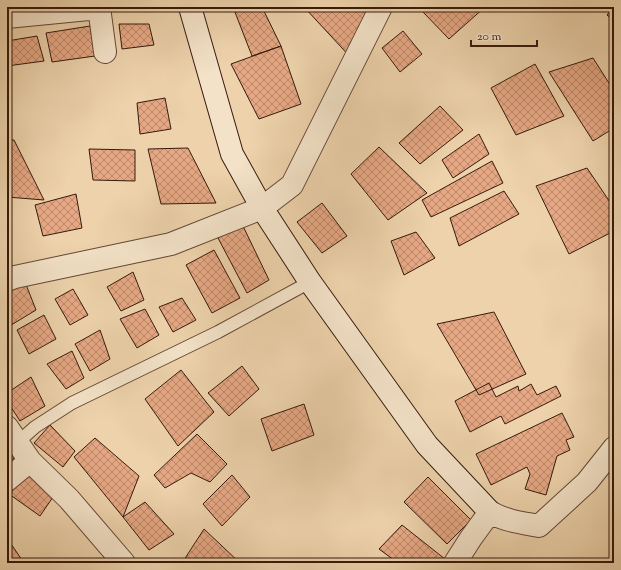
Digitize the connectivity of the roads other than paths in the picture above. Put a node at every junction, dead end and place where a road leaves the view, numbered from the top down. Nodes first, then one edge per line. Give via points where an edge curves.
1 (99, 7) edge
2 (190, 7) edge
3 (381, 7) edge
4 (7, 18) edge
5 (105, 52) dead end
6 (262, 208) junction
7 (7, 280) edge
8 (310, 282) junction
9 (12, 435) edge
10 (614, 448) edge
11 (30, 461) junction
12 (7, 480) edge
13 (490, 512) junction
14 (124, 563) edge
15 (455, 563) edge

1 - 4 street
1 - 5 street
2 - 6 street via 232,154
3 - 6 street via 292,185
6 - 7 street via 172,244
6 - 8 street
8 - 9 lane via 218,332 72,403 35,427
8 - 13 street via 427,445
9 - 11 street
10 - 13 street via 588,482 539,526 519,523
11 - 12 street
11 - 14 street via 70,499
13 - 15 street

